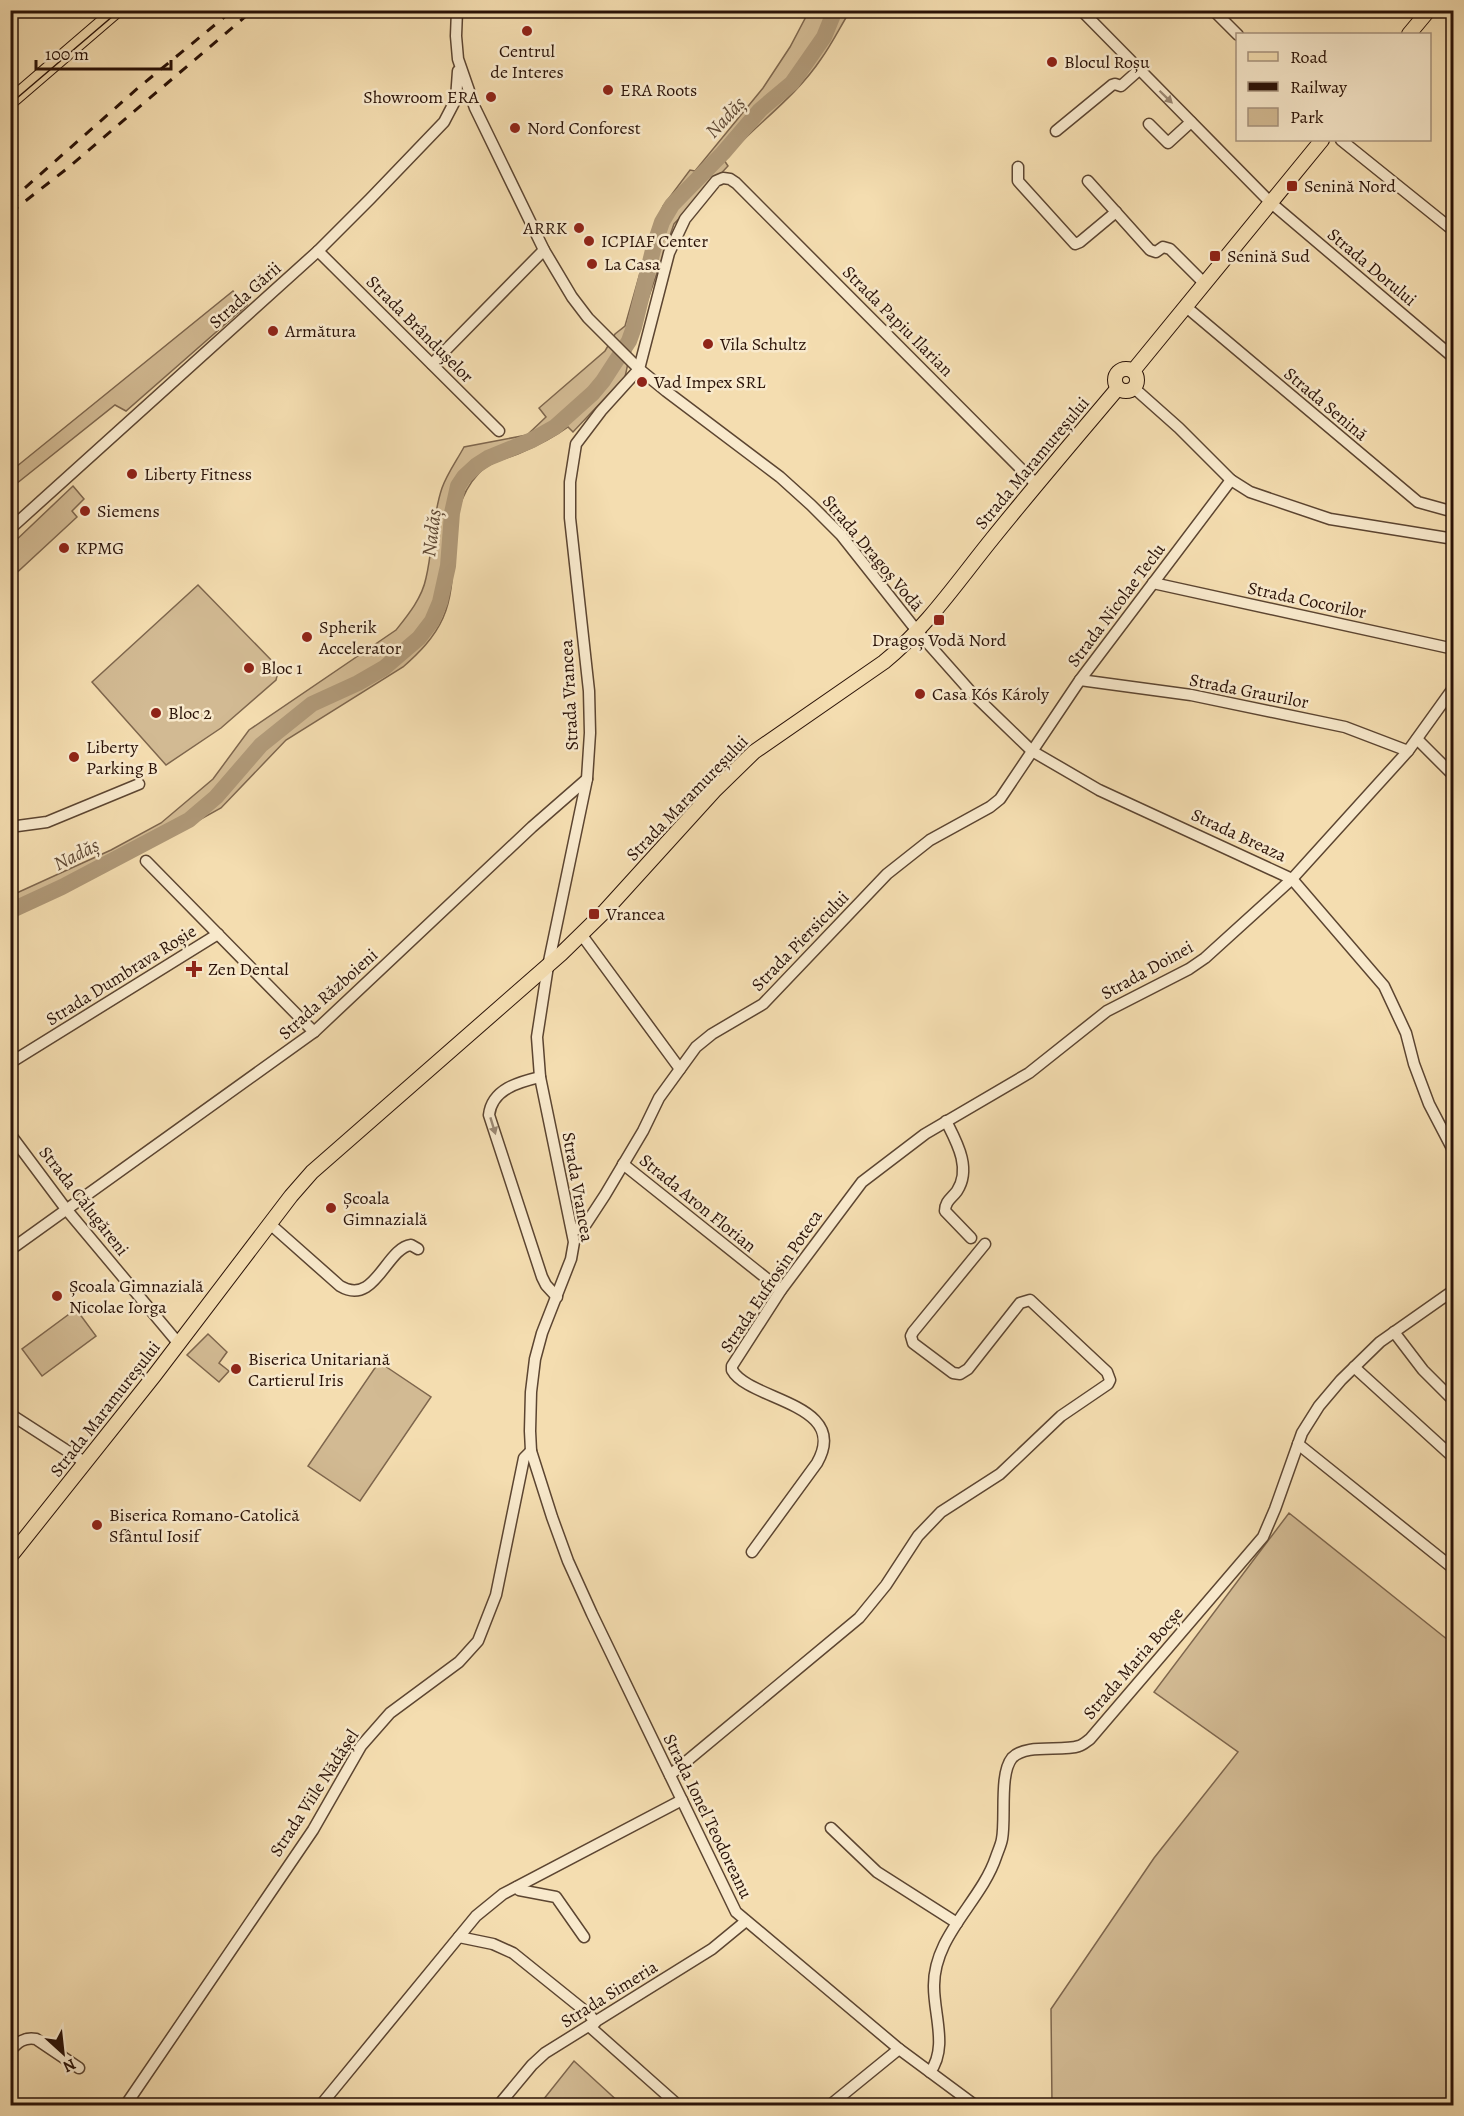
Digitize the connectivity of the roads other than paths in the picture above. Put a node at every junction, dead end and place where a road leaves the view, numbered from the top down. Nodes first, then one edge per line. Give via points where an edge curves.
1 (117, 10) edge
2 (457, 10) edge
3 (1081, 10) edge
4 (1213, 10) edge
5 (1430, 10) edge
6 (1236, 33) edge
7 (1410, 33) edge
8 (458, 59) junction
9 (1138, 70) junction
10 (10, 102) edge
11 (1191, 122) junction
12 (1149, 124) dead end
13 (1056, 131) dead end
14 (1321, 141) edge
15 (1342, 141) edge
16 (1018, 167) dead end
17 (1088, 181) dead end
18 (736, 183) joint
19 (1270, 201) junction
20 (1116, 212) junction
21 (1454, 231) edge
22 (544, 250) junction
23 (318, 251) junction
24 (1204, 283) junction
25 (1185, 306) junction
26 (1454, 358) edge
27 (432, 364) junction
28 (637, 366) junction
29 (1133, 370) junction
30 (1118, 388) junction
31 (1134, 388) junction
32 (499, 430) dead end
33 (1231, 480) junction
34 (1036, 484) junction
35 (1454, 512) edge
36 (10, 529) edge
37 (1454, 539) edge
38 (1153, 583) junction
39 (917, 631) junction
40 (1454, 650) edge
41 (1080, 680) junction
42 (1454, 687) edge
43 (1417, 739) junction
44 (1408, 751) junction
45 (1032, 752) junction
46 (1454, 776) edge
47 (587, 778) junction
48 (139, 784) dead end
49 (10, 827) edge
50 (146, 861) dead end
51 (1292, 879) junction
52 (218, 934) junction
53 (581, 934) junction
54 (556, 952) junction
55 (543, 970) junction
56 (314, 1032) junction
57 (10, 1063) edge
58 (680, 1069) junction
59 (540, 1077) junction
60 (946, 1121) junction
61 (10, 1134) edge
62 (1454, 1152) edge
63 (623, 1164) junction
64 (862, 1182) joint
65 (66, 1209) junction
66 (270, 1224) junction
67 (573, 1231) junction
68 (971, 1238) dead end
69 (985, 1244) dead end
70 (418, 1249) dead end
71 (10, 1250) edge
72 (781, 1290) junction
73 (1454, 1290) edge
74 (557, 1297) junction
75 (1394, 1332) junction
76 (179, 1344) junction
77 (1354, 1367) junction
78 (1454, 1401) edge
79 (10, 1414) edge
80 (1298, 1444) junction
81 (531, 1451) junction
82 (1454, 1458) edge
83 (86, 1463) junction
84 (752, 1552) dead end
85 (10, 1557) edge
86 (1454, 1569) edge
87 (670, 1775) junction
88 (682, 1800) junction
89 (831, 1828) dead end
90 (517, 1887) junction
91 (746, 1921) junction
92 (957, 1923) junction
93 (459, 1937) junction
94 (584, 1937) dead end
95 (592, 2025) junction
96 (899, 2049) junction
97 (10, 2051) edge
98 (79, 2068) dead end
99 (930, 2072) junction
100 (125, 2106) edge
101 (320, 2106) edge
102 (498, 2106) edge
103 (679, 2106) edge
104 (829, 2106) edge
105 (976, 2106) edge

1 - 10 main road
2 - 8 street
3 - 9 street, Strada Dorului
4 - 6 street
5 - 7 main road
8 - 22 street, Strada Dragoș Vodă via 475,108
8 - 23 street, Strada Gării via 457,92 444,122
9 -> 11 street, Strada Dorului
9 - 13 street via 1120,86 1112,85
11 - 12 street via 1168,143
11 - 19 street, Strada Dorului
14 - 19 main road, Strada Maramureșului
15 - 21 street
16 - 20 street via 1018,180 1075,244
17 - 20 street
18 - 28 street, Strada Vrancea via 730,178 716,181 678,230
18 - 34 street, Strada Papiu Ilarian
19 - 24 main road, Strada Maramureșului
19 - 26 street, Strada Dorului
20 - 24 street via 1150,250 1156,252 1167,247
22 - 27 street
22 - 28 street, Strada Dragoș Vodă via 588,318
23 - 27 street, Strada Brândușelor
23 - 36 street, Strada Gării
24 - 25 main road, Strada Maramureșului
25 - 29 main road, Strada Maramureșului
25 - 35 street, Strada Senină via 1418,502
27 - 32 street, Strada Brândușelor
28 - 39 street, Strada Dragoș Vodă via 811,505 841,535
28 - 47 street, Strada Vrancea via 576,444 572,460 570,518 589,692
29 - 30 main road, Strada Maramureșului via 1119,371 1115,381
29 - 31 main road via 1138,381
30 - 31 main road via 1125,392
30 - 34 main road, Strada Maramureșului
31 - 33 street
33 - 37 street via 1250,492 1329,519
33 - 38 street, Strada Nicolae Teclu
34 - 39 main road, Strada Maramureșului
38 - 40 street, Strada Cocorilor
38 - 41 street, Strada Nicolae Teclu
39 - 45 street, Strada Breaza
39 - 53 main road, Strada Maramureșului via 884,662 754,752
41 - 44 street, Strada Graurilor via 1191,695 1346,727
41 - 45 street, Strada Nicolae Teclu
42 - 43 street, Strada Doinei
43 - 44 street, Strada Doinei
43 - 46 street
44 - 51 street, Strada Doinei
45 - 51 street, Strada Breaza via 1099,790
45 - 58 street, Strada Piersicului via 1000,799 930,840 887,874 772,996 706,1038
47 - 54 street, Strada Vrancea
47 - 56 street, Strada Războieni
48 - 49 street via 47,822
50 - 52 street
51 - 60 street, Strada Doinei via 1198,964 1107,1011 1029,1073
51 - 62 street, Strada Breaza via 1384,986 1406,1032 1429,1104
52 - 56 street
52 - 57 street, Strada Dumbrava Roșie
53 - 54 main road, Strada Maramureșului
53 - 58 street
54 - 55 main road, Strada Maramureșului
55 - 59 street, Strada Vrancea via 537,1037
55 - 66 main road, Strada Maramureșului via 336,1150
56 - 65 street, Strada Războieni
58 - 63 street, Strada Piersicului via 658,1098
59 - 67 street, Strada Vrancea
59 -> 74 street via 507,1088 492,1104 489,1115 542,1277
60 - 64 street, Strada Doinei
60 - 68 street via 959,1148 962,1169 960,1184 945,1211
61 - 65 street, Strada Călugăreni
63 - 67 street, Strada Piersicului via 586,1224
63 - 72 street, Strada Aron Florian
64 - 72 street, Strada Eufrosin Poteca
65 - 71 street, Strada Războieni
65 - 76 street, Strada Călugăreni
66 - 70 street via 340,1286 351,1291 377,1278 403,1247 411,1245
66 - 76 main road, Strada Maramureșului
67 - 74 street, Strada Vrancea via 574,1251
69 - 87 street via 913,1332 913,1343 953,1373 960,1374 1020,1303 1030,1300 1107,1372 1108,1384 1061,1416 1000,1474 941,1512 918,1536 859,1618
72 - 84 street, Strada Eufrosin Poteca via 732,1370 746,1383 814,1419 824,1442 817,1463
73 - 75 street, Strada Maria Bocșe
74 - 81 street, Strada Viile Nădășel via 535,1359
75 - 77 street, Strada Maria Bocșe
75 - 78 street via 1423,1370
76 - 83 main road, Strada Maramureșului
77 - 80 street, Strada Maria Bocșe via 1319,1406
77 - 82 street
79 - 83 street
80 - 86 street
80 - 92 street, Strada Maria Bocșe via 1263,1536 1090,1739 1079,1746 1023,1752 1012,1759 1005,1774 1003,1832 998,1851
81 - 87 street, Strada Ionel Teodoreanu via 568,1561
81 - 100 street, Strada Viile Nădășel via 524,1458 496,1595 478,1641 459,1662 390,1713 361,1746 313,1830
83 - 85 main road, Strada Maramureșului
87 - 88 street, Strada Ionel Teodoreanu
88 - 90 street
88 - 91 street, Strada Ionel Teodoreanu via 736,1912
89 - 92 street via 877,1872
90 - 93 street via 490,1904
90 - 94 street via 556,1897
91 - 95 street, Strada Simeria via 712,1949
91 - 96 street, Strada Ionel Teodoreanu
92 - 99 street, Strada Maria Bocșe via 937,1964 933,1986 939,2053
93 - 95 street via 513,1953 590,2015
93 - 101 street
95 - 102 street, Strada Simeria via 545,2053
95 - 103 street
96 - 99 street, Strada Ionel Teodoreanu
96 - 104 street
97 - 98 street via 21,2041 36,2039
99 - 105 street, Strada Ionel Teodoreanu

